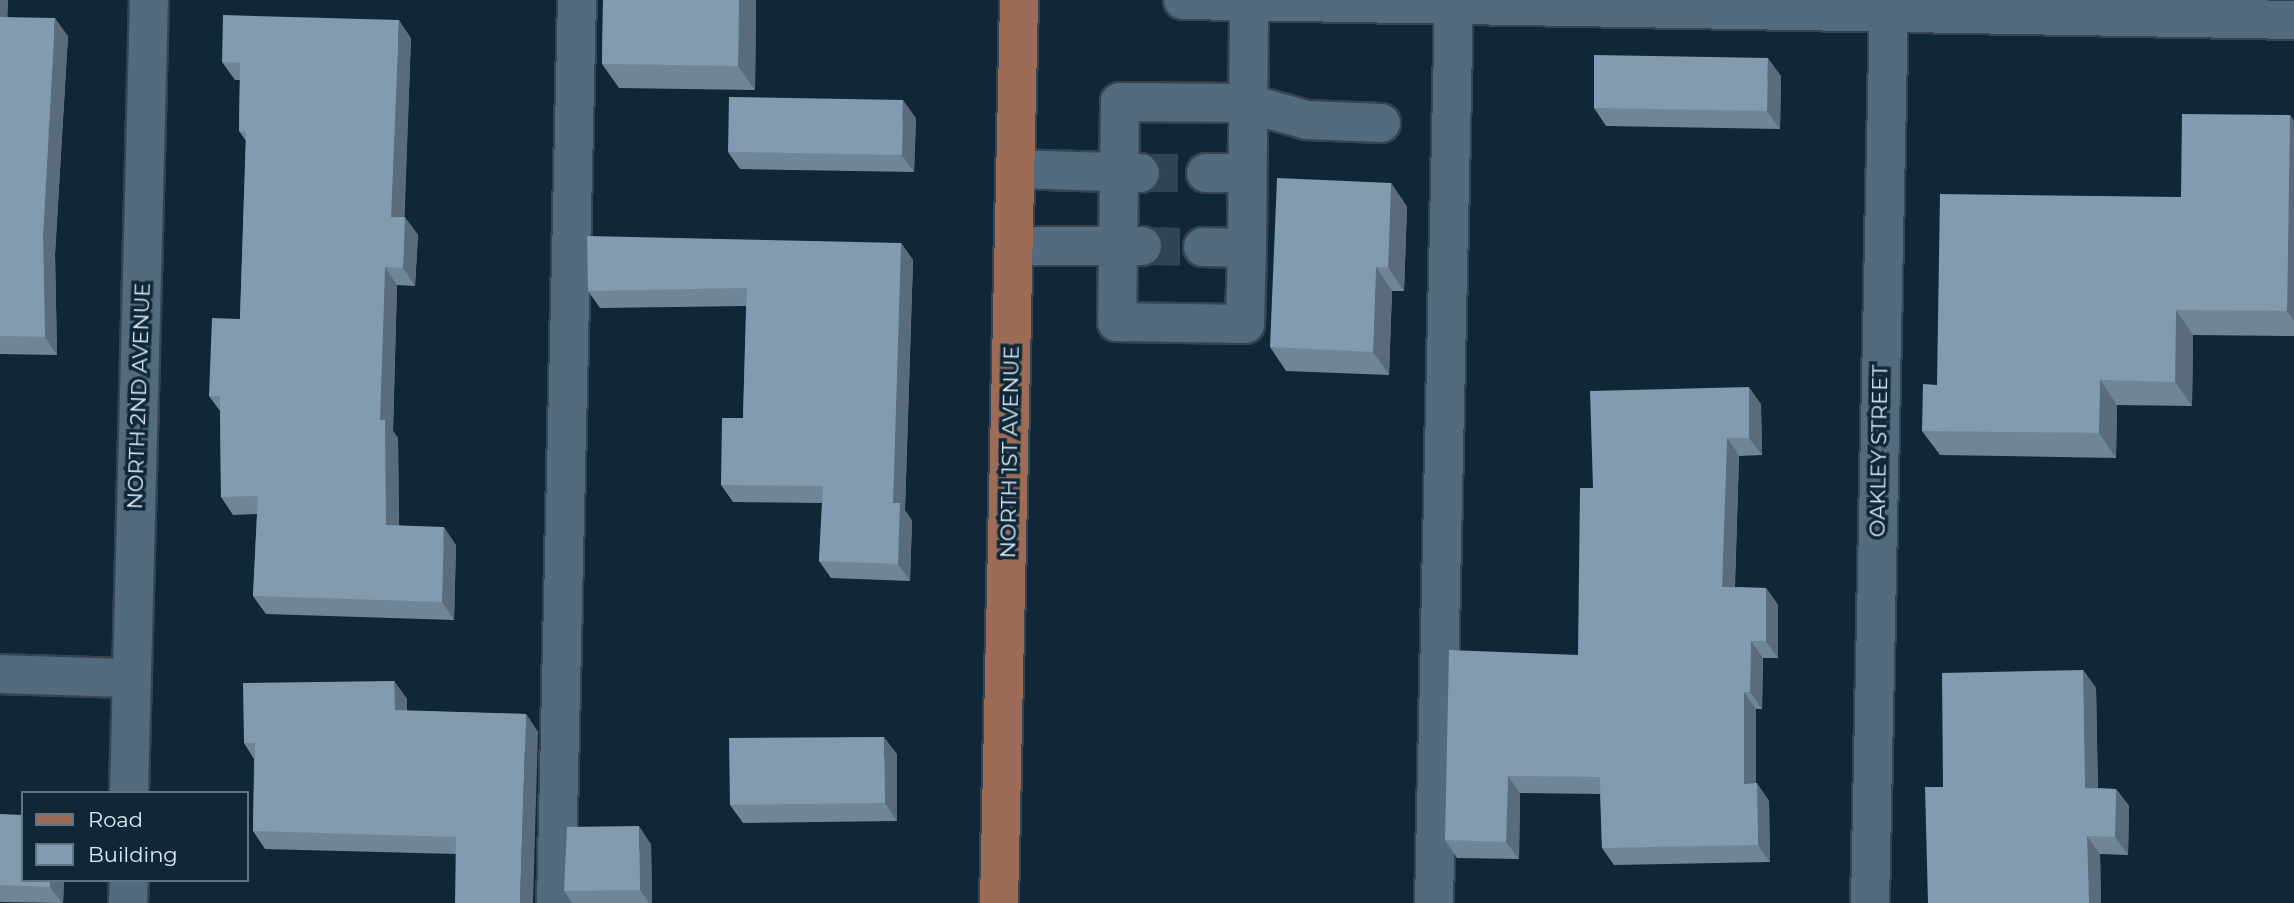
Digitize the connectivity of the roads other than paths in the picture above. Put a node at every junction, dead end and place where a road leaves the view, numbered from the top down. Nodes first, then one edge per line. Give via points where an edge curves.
1 (149, 0) edge
2 (577, 0) edge
3 (1019, 0) edge
4 (1183, 0) edge
5 (1249, 1) edge
6 (1454, 2) edge
7 (1889, 6) edge
8 (2294, 20) edge
9 (1246, 103) junction
10 (1381, 123) dead end
11 (1015, 169) junction
12 (1128, 173) junction
13 (1206, 173) tunnel mouth
14 (1247, 173) junction
15 (1014, 246) junction
16 (1129, 246) junction
17 (1203, 247) tunnel mouth
18 (1247, 248) junction
19 (0, 674) edge
20 (130, 678) junction
21 (129, 791) edge
22 (129, 882) edge
23 (128, 903) edge
24 (556, 903) edge
25 (999, 903) edge
26 (1434, 903) edge
27 (1870, 903) edge

1 - 20 street, NORTH 2ND AVENUE
2 - 24 street
3 - 11 main road, NORTH 1ST AVENUE
4 - 5 street
5 - 6 street
5 - 9 street
6 - 7 street
6 - 26 street
7 - 8 street
7 - 27 street, OAKLEY STREET
9 - 10 street via 1307,120
9 - 12 street via 1120,102
9 - 14 street
11 - 12 street
11 - 15 main road, NORTH 1ST AVENUE
12 - 16 street
13 - 14 street
14 - 18 street
15 - 16 street
15 - 25 main road, NORTH 1ST AVENUE
16 - 18 street via 1116,323 1244,324
17 - 18 street
19 - 20 street
20 - 21 street, NORTH 2ND AVENUE
22 - 23 street

